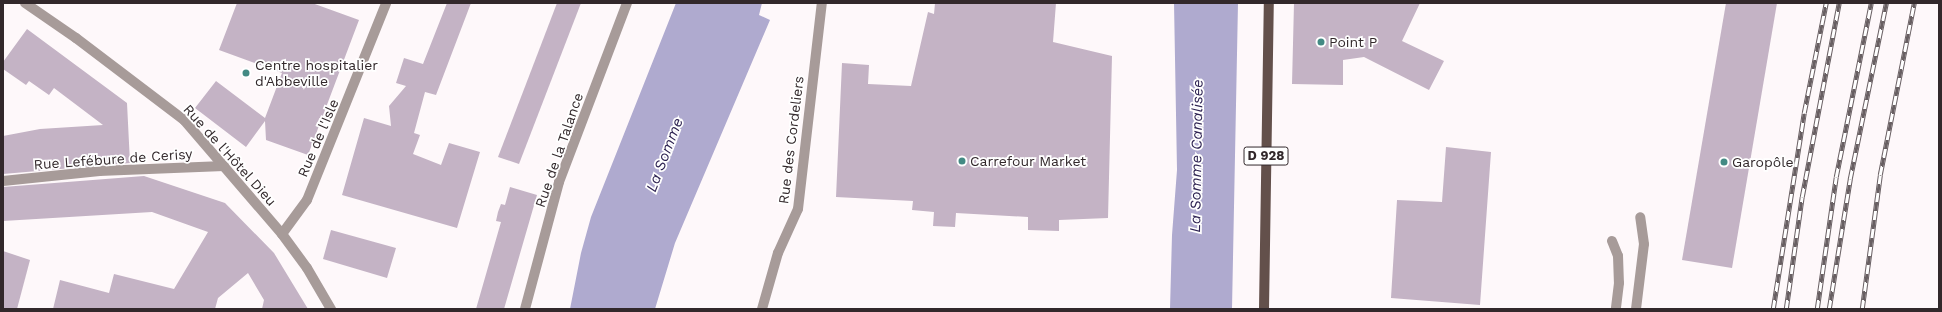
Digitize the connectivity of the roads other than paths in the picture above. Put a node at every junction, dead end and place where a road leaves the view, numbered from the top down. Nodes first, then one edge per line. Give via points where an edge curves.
1 (25, 3) edge
2 (386, 3) edge
3 (628, 3) edge
4 (822, 3) edge
5 (1269, 3) edge
6 (224, 166) junction
7 (3, 181) edge
8 (1640, 217) dead end
9 (282, 234) junction
10 (1612, 241) dead end
11 (331, 309) edge
12 (525, 309) edge
13 (762, 309) edge
14 (1264, 309) edge
15 (1616, 309) edge
16 (1636, 309) edge

1 - 6 street, Rue de l'Hôtel Dieu via 76,38 184,120
2 - 9 street, Rue de l'Isle via 307,200
3 - 12 street, Rue de la Talance via 560,182
4 - 13 street, Rue des Cordeliers via 798,209 778,254
5 - 14 main road, D 928
6 - 7 street, Rue Lefébure de Cerisy via 99,171
6 - 9 street, Rue de l'Hôtel Dieu
8 - 16 street via 1644,244
9 - 11 street, Rue de l'Hôtel Dieu via 307,268
10 - 15 street via 1618,256 1619,283

